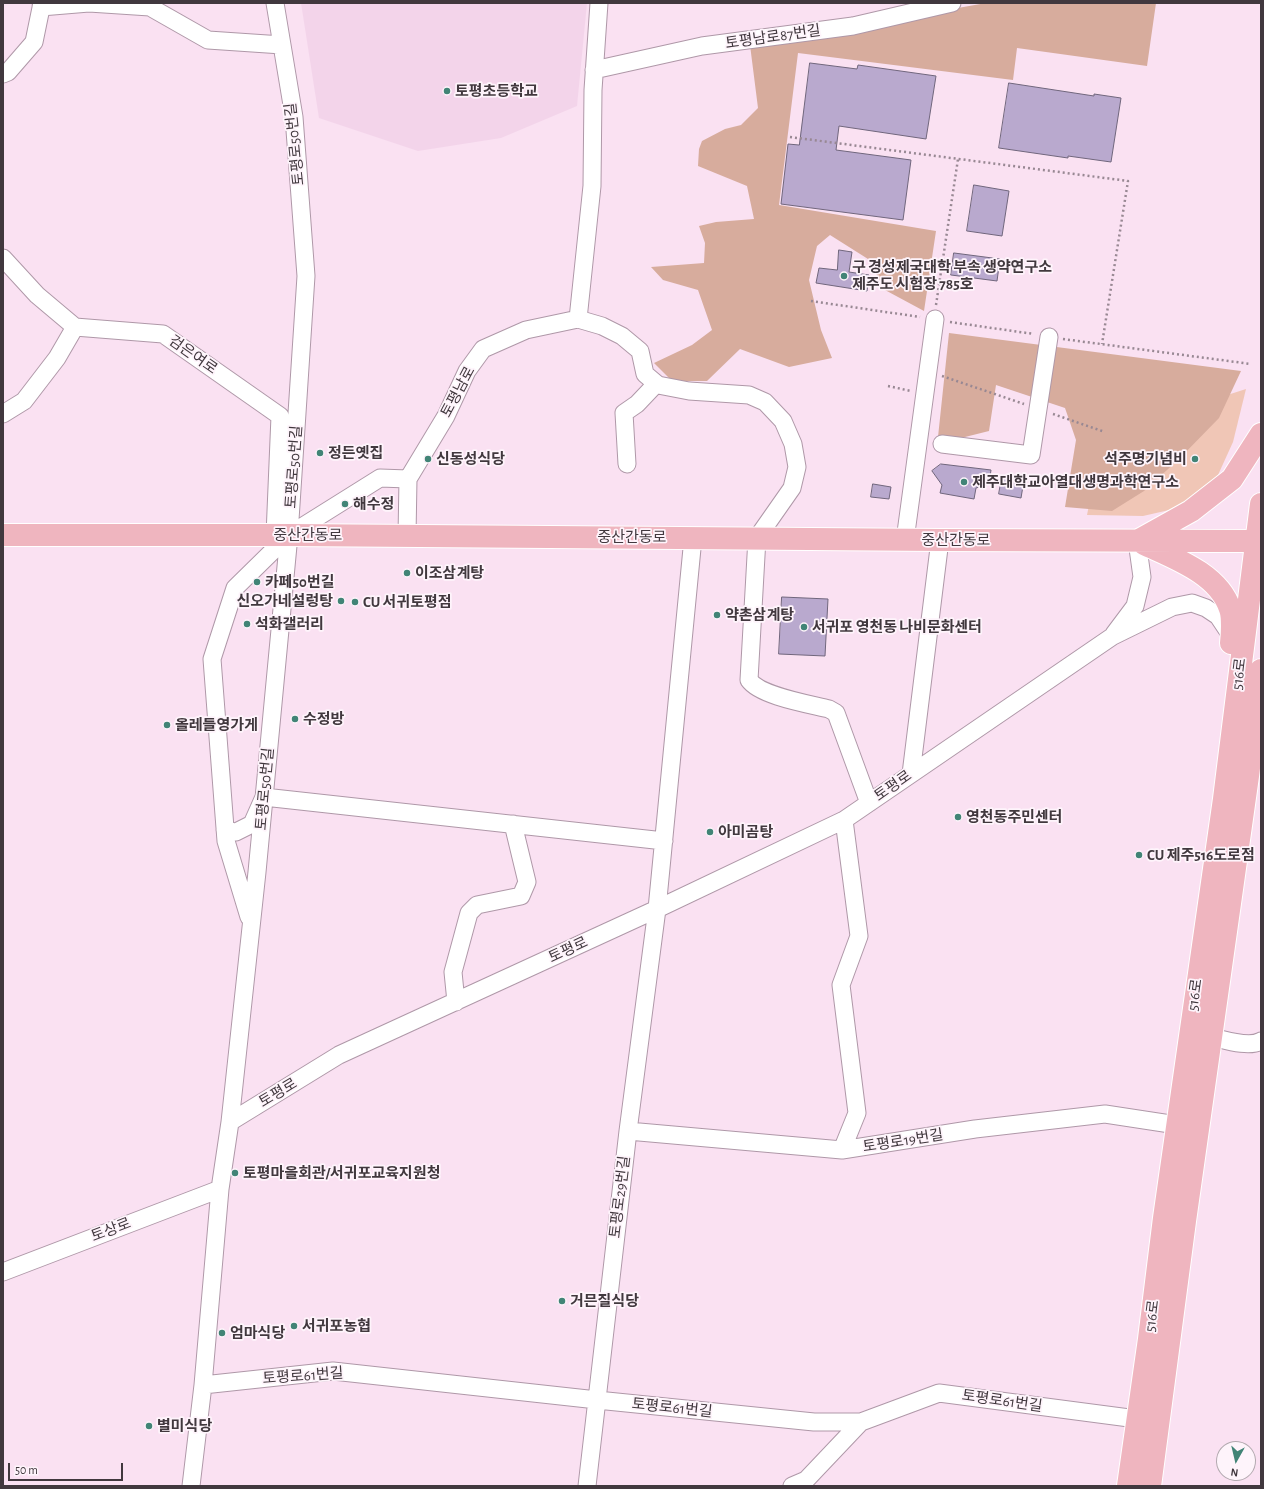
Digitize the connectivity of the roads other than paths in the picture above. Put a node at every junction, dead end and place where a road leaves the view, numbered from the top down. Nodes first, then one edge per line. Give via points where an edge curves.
1 (275, 3) edge
2 (599, 3) edge
3 (952, 3) edge
4 (42, 5) edge
5 (282, 45) junction
6 (594, 70) junction
7 (3, 74) edge
8 (3, 258) edge
9 (578, 319) junction
10 (935, 320) road end
11 (75, 327) junction
12 (1049, 337) road end
13 (656, 384) junction
14 (3, 414) edge
15 (1261, 434) edge
16 (942, 444) dead end
17 (627, 464) dead end
18 (408, 479) junction
19 (1261, 504) edge
20 (3, 535) edge
21 (282, 535) junction
22 (407, 536) junction
23 (692, 538) junction
24 (757, 538) junction
25 (905, 540) junction
26 (940, 540) junction
27 (1137, 541) junction
28 (1259, 541) edge
29 (1113, 636) junction
30 (1232, 637) junction
31 (1261, 670) edge
32 (1261, 719) edge
33 (1228, 760) junction
34 (911, 774) junction
35 (1248, 776) junction
36 (264, 798) junction
37 (869, 803) junction
38 (844, 820) junction
39 (513, 824) junction
40 (225, 830) junction
41 (664, 841) junction
42 (658, 909) junction
43 (251, 926) junction
44 (456, 1002) junction
45 (1212, 1037) junction
46 (1261, 1041) edge
47 (230, 1122) junction
48 (1177, 1125) junction
49 (628, 1131) junction
50 (842, 1150) junction
51 (220, 1188) junction
52 (3, 1272) edge
53 (203, 1385) junction
54 (597, 1400) junction
55 (1137, 1419) junction
56 (861, 1422) junction
57 (803, 1484) edge
58 (191, 1486) edge
59 (587, 1486) edge
60 (1128, 1486) edge
61 (1150, 1486) edge

1 - 5 street, 토평로50번길
2 - 6 street
3 - 6 street, 토평남로87번길 via 853,26 702,46
4 - 5 street via 89,3 150,7 208,40
4 - 7 street via 34,42 8,72
5 - 21 street, 토평로50번길 via 294,117 306,276
6 - 9 street via 592,186
8 - 11 street via 37,295
9 - 13 street via 602,326 622,336 640,351 645,374
9 - 18 street, 토평남로 via 526,330 483,349 467,371 446,416
10 - 25 street
11 - 14 street via 57,358 24,401
11 - 21 street, 검은여로 via 163,334 280,416
12 - 16 street via 1031,455
13 - 17 street via 637,404 624,413
13 - 24 street via 689,392 748,395 765,402 783,421 793,444 797,467 792,488
15 - 27 main road via 1232,479 1191,511
18 - 21 street via 380,478
18 - 22 street
19 - 28 main road, 516로
20 - 21 main road, 중산간동로
21 - 22 main road, 중산간동로
21 - 36 street, 토평로50번길
21 - 40 street via 235,588 212,659
22 - 23 main road, 중산간동로
23 - 24 main road, 중산간동로
23 - 41 street
24 - 25 main road, 중산간동로
24 - 37 street via 749,680 765,692 836,713
25 - 26 main road, 중산간동로
26 - 27 main road, 중산간동로
26 - 34 street
27 - 28 main road, 중산간동로
27 - 29 street via 1142,577 1135,606
27 - 30 main road via 1207,577 1231,610
28 - 33 main road, 516로
29 - 30 street via 1172,607 1192,604 1206,608 1218,616
29 - 34 street, 토평로
30 - 33 main road via 1221,718
31 - 35 main road, 516로
32 - 35 main road
33 - 48 main road, 516로
34 - 37 street, 토평로
35 - 45 main road, 516로
36 - 39 street
36 - 40 street via 252,824 236,832
36 - 43 street, 토평로50번길
37 - 38 street, 토평로
38 - 42 street, 토평로
38 - 50 street via 860,936 841,985 857,1113
39 - 41 street
39 - 44 street via 527,882 521,896 477,905 469,914 453,972
40 - 43 street
41 - 42 street
42 - 44 street, 토평로
42 - 49 street, 토평로29번길
43 - 47 street, 토평로50번길
44 - 47 street, 토평로 via 339,1055
45 - 46 street via 1256,1044
45 - 61 main road, 516로
47 - 51 street
48 - 50 street, 토평로19번길 via 1105,1114 975,1129
48 - 55 main road, 516로
49 - 50 street, 토평로19번길
49 - 54 street, 토평로29번길
51 - 52 street, 토상로
51 - 53 street
53 - 54 street, 토평로61번길 via 333,1371
53 - 58 street
54 - 56 street, 토평로61번길 via 814,1422
54 - 59 street, 토평로29번길
55 - 56 street, 토평로61번길 via 939,1393
55 - 60 main road, 516로
56 - 57 street

